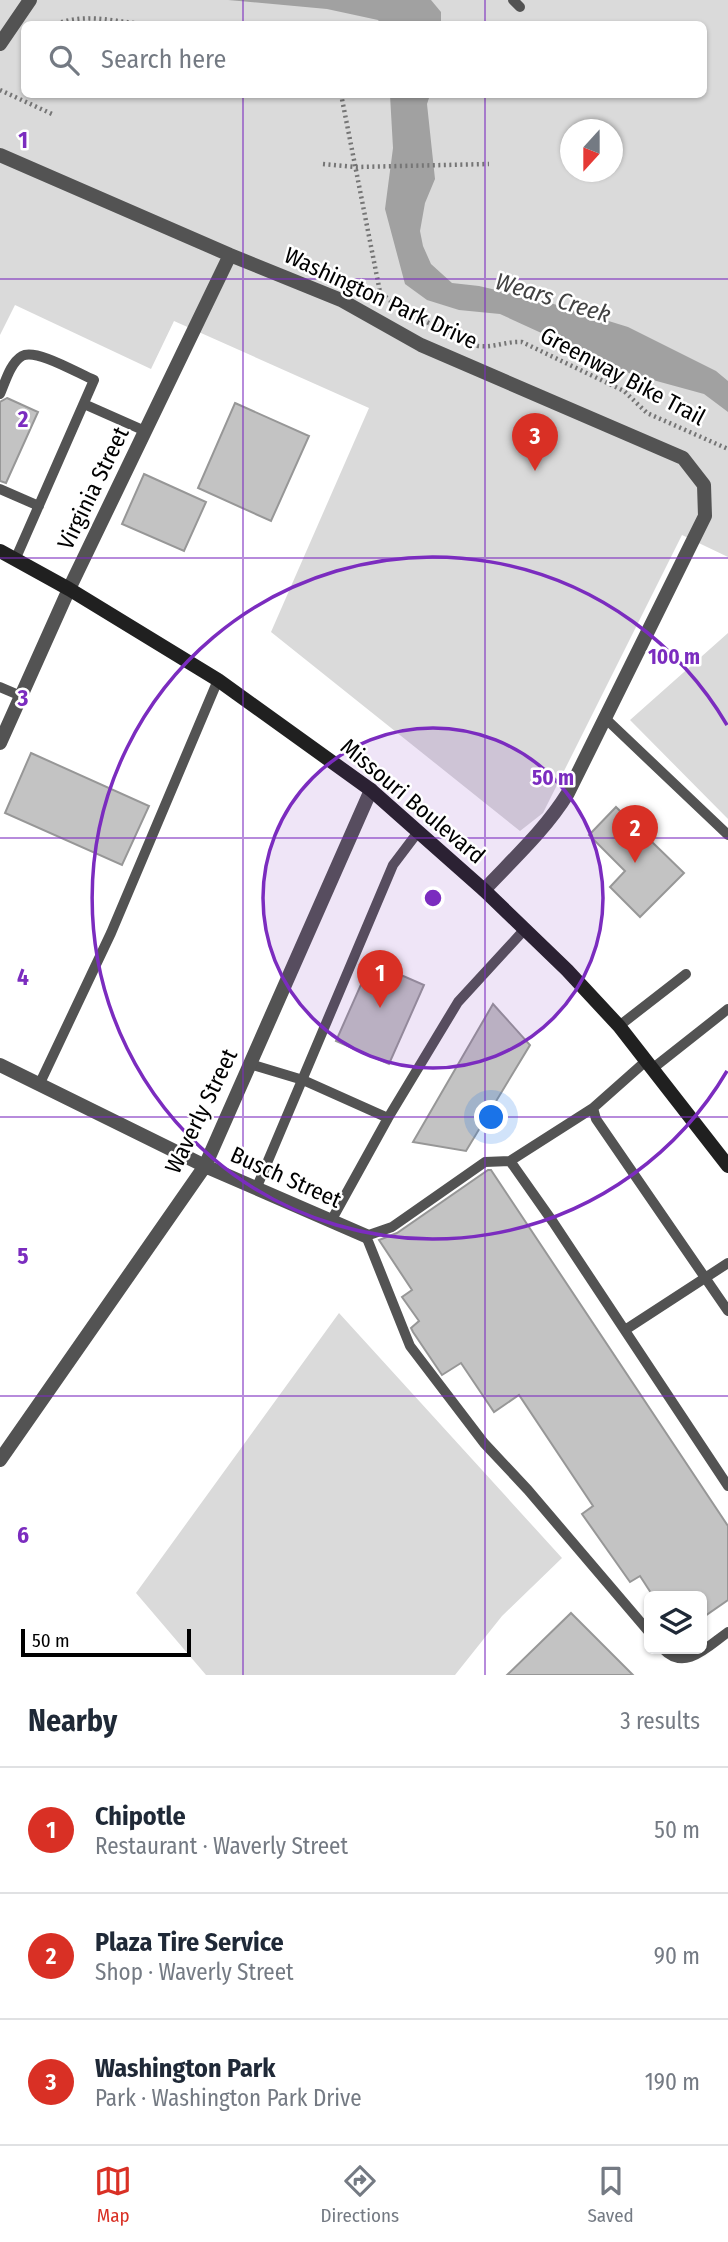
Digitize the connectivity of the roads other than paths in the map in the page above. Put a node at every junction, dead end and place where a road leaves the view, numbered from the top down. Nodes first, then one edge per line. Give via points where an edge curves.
1 (30, 0) edge
2 (0, 44) edge
3 (0, 155) edge
4 (230, 255) junction
5 (0, 394) edge
6 (84, 404) junction
7 (145, 431) junction
8 (0, 489) edge
9 (39, 506) junction
10 (0, 551) edge
11 (15, 559) junction
12 (69, 589) junction
13 (218, 680) junction
14 (0, 687) edge
15 (21, 696) junction
16 (606, 719) junction
17 (0, 743) edge
18 (371, 790) junction
19 (418, 832) junction
20 (728, 835) edge
21 (484, 890) junction
22 (525, 929) junction
23 (686, 974) dead end
24 (728, 1009) edge
25 (619, 1026) junction
26 (250, 1064) junction
27 (649, 1065) junction
28 (1, 1069) edge
29 (303, 1080) junction
30 (39, 1085) junction
31 (593, 1108) junction
32 (388, 1118) junction
33 (510, 1161) junction
34 (205, 1166) junction
35 (728, 1166) edge
36 (256, 1189) junction
37 (331, 1221) junction
38 (366, 1237) junction
39 (728, 1263) edge
40 (705, 1278) junction
41 (728, 1311) edge
42 (625, 1330) junction
43 (0, 1460) edge
44 (728, 1486) edge
45 (644, 1626) edge
46 (728, 1632) edge
47 (707, 1647) edge
48 (668, 1654) edge
49 (697, 1654) edge

1 - 2 street
3 - 4 street, Washington Park Drive
4 - 7 street, Virginia Street
4 - 16 street, Washington Park Drive via 341,300 421,345 683,458 704,485 705,516
5 - 6 lane via 23,355 36,354 94,380
6 - 7 lane
6 - 9 lane
7 - 12 street, Virginia Street
8 - 9 lane
9 - 11 lane
10 - 11 main road, Missouri Boulevard
11 - 12 main road, Missouri Boulevard
12 - 13 main road, Missouri Boulevard
12 - 15 street, Virginia Street
13 - 18 main road, Missouri Boulevard
13 - 30 lane via 111,933
14 - 15 lane
15 - 17 street, Virginia Street
16 - 20 lane
16 - 21 street via 555,815
18 - 19 main road, Missouri Boulevard
18 - 26 street, Waverly Street
19 - 21 main road, Missouri Boulevard
19 - 29 lane via 393,865
21 - 22 main road, Missouri Boulevard
22 - 25 main road, Missouri Boulevard
22 - 32 lane via 458,1002
23 - 25 lane
24 - 27 lane
25 - 27 main road, Missouri Boulevard
26 - 29 lane
26 - 34 street, Waverly Street
27 - 31 lane
27 - 35 main road, Missouri Boulevard
28 - 30 street, Busch Street
29 - 32 lane
29 - 36 lane
30 - 34 street, Busch Street
31 - 33 lane
31 - 40 lane via 602,1129
32 - 37 lane
33 - 38 lane via 485,1162 392,1227
33 - 42 lane
34 - 36 street, Busch Street
34 - 43 street, Waverly Street
36 - 37 street, Busch Street
37 - 38 street, Busch Street
38 - 45 lane via 410,1346 484,1443
39 - 40 lane
40 - 41 lane
40 - 42 lane
42 - 44 lane
46 - 47 lane
48 - 49 lane via 681,1660

